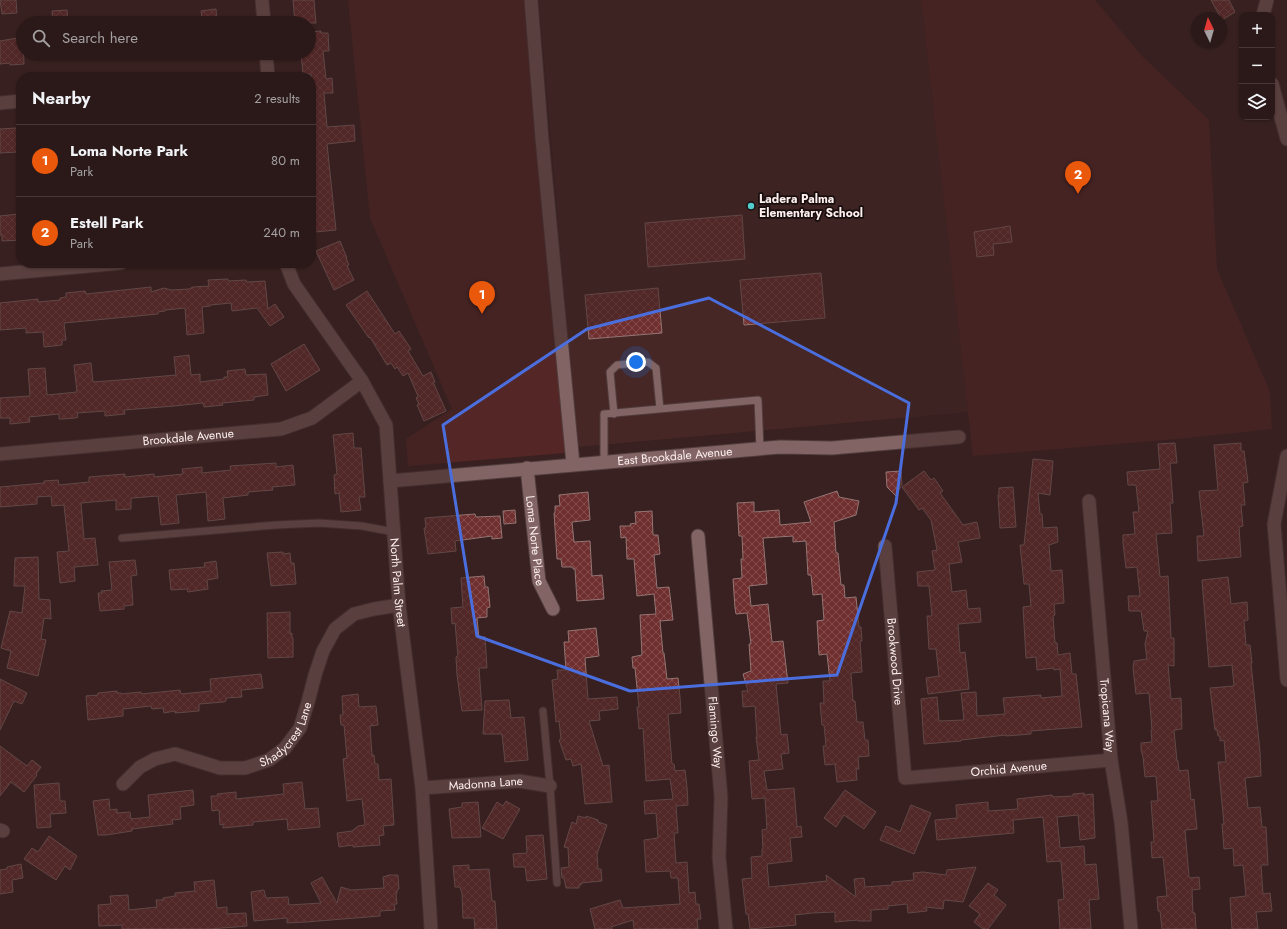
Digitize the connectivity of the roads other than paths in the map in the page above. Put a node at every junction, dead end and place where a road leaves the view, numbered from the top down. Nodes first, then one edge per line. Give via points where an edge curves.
1 (262, 0) edge
2 (531, 0) edge
3 (1267, 0) edge
4 (1265, 12) edge
5 (263, 16) edge
6 (266, 60) edge
7 (267, 72) edge
8 (1275, 95) edge
9 (16, 102) edge
10 (0, 104) edge
11 (1287, 139) edge
12 (66, 268) edge
13 (288, 268) edge
14 (0, 274) edge
15 (362, 382) junction
16 (660, 409) junction
17 (614, 414) junction
18 (959, 436) dead end
19 (760, 448) junction
20 (0, 454) edge
21 (1287, 456) edge
22 (604, 461) junction
23 (573, 464) junction
24 (527, 468) junction
25 (390, 481) junction
26 (1089, 501) dead end
27 (1281, 524) edge
28 (394, 532) junction
29 (698, 536) dead end
30 (122, 538) dead end
31 (885, 546) dead end
32 (399, 605) junction
33 (553, 609) dead end
34 (1287, 680) edge
35 (543, 711) dead end
36 (1111, 760) junction
37 (905, 778) joint
38 (123, 784) dead end
39 (550, 786) junction
40 (422, 788) junction
41 (557, 883) dead end
42 (431, 929) edge
43 (726, 929) edge
44 (1131, 929) edge

1 - 5 street
2 - 23 street
3 - 4 street
6 - 7 street
8 - 11 street
9 - 10 street
12 - 14 street
13 - 15 street, North Palm Street via 294,284
15 - 20 street, Brookdale Avenue via 312,418 281,429
15 - 25 street, North Palm Street via 386,425
16 - 17 lane
16 - 17 lane via 656,368 648,362 640,362 617,365 610,372
16 - 19 lane via 758,400
17 - 22 lane via 604,414
18 - 19 street, East Brookdale Avenue via 832,448
19 - 22 street, East Brookdale Avenue
21 - 27 street
22 - 23 street, East Brookdale Avenue
23 - 24 street, East Brookdale Avenue
24 - 25 street, East Brookdale Avenue
24 - 33 street, Loma Norte Place via 539,581
25 - 28 street, North Palm Street
26 - 36 street, Tropicana Way
27 - 34 street
28 - 30 lane via 362,526 319,523
28 - 32 street, North Palm Street
29 - 43 street, Flamingo Way via 721,797 719,857
31 - 37 street, Brookwood Drive
32 - 38 street, Shadycrest Lane via 354,614 335,629 323,651 300,728 285,748 269,760 245,768 220,768 175,754 155,759 140,767
32 - 40 street, North Palm Street
35 - 39 lane
36 - 37 street, Orchid Avenue
36 - 44 street, Tropicana Way via 1121,822
39 - 40 street, Madonna Lane via 519,781
39 - 41 lane
40 - 42 street, North Palm Street

